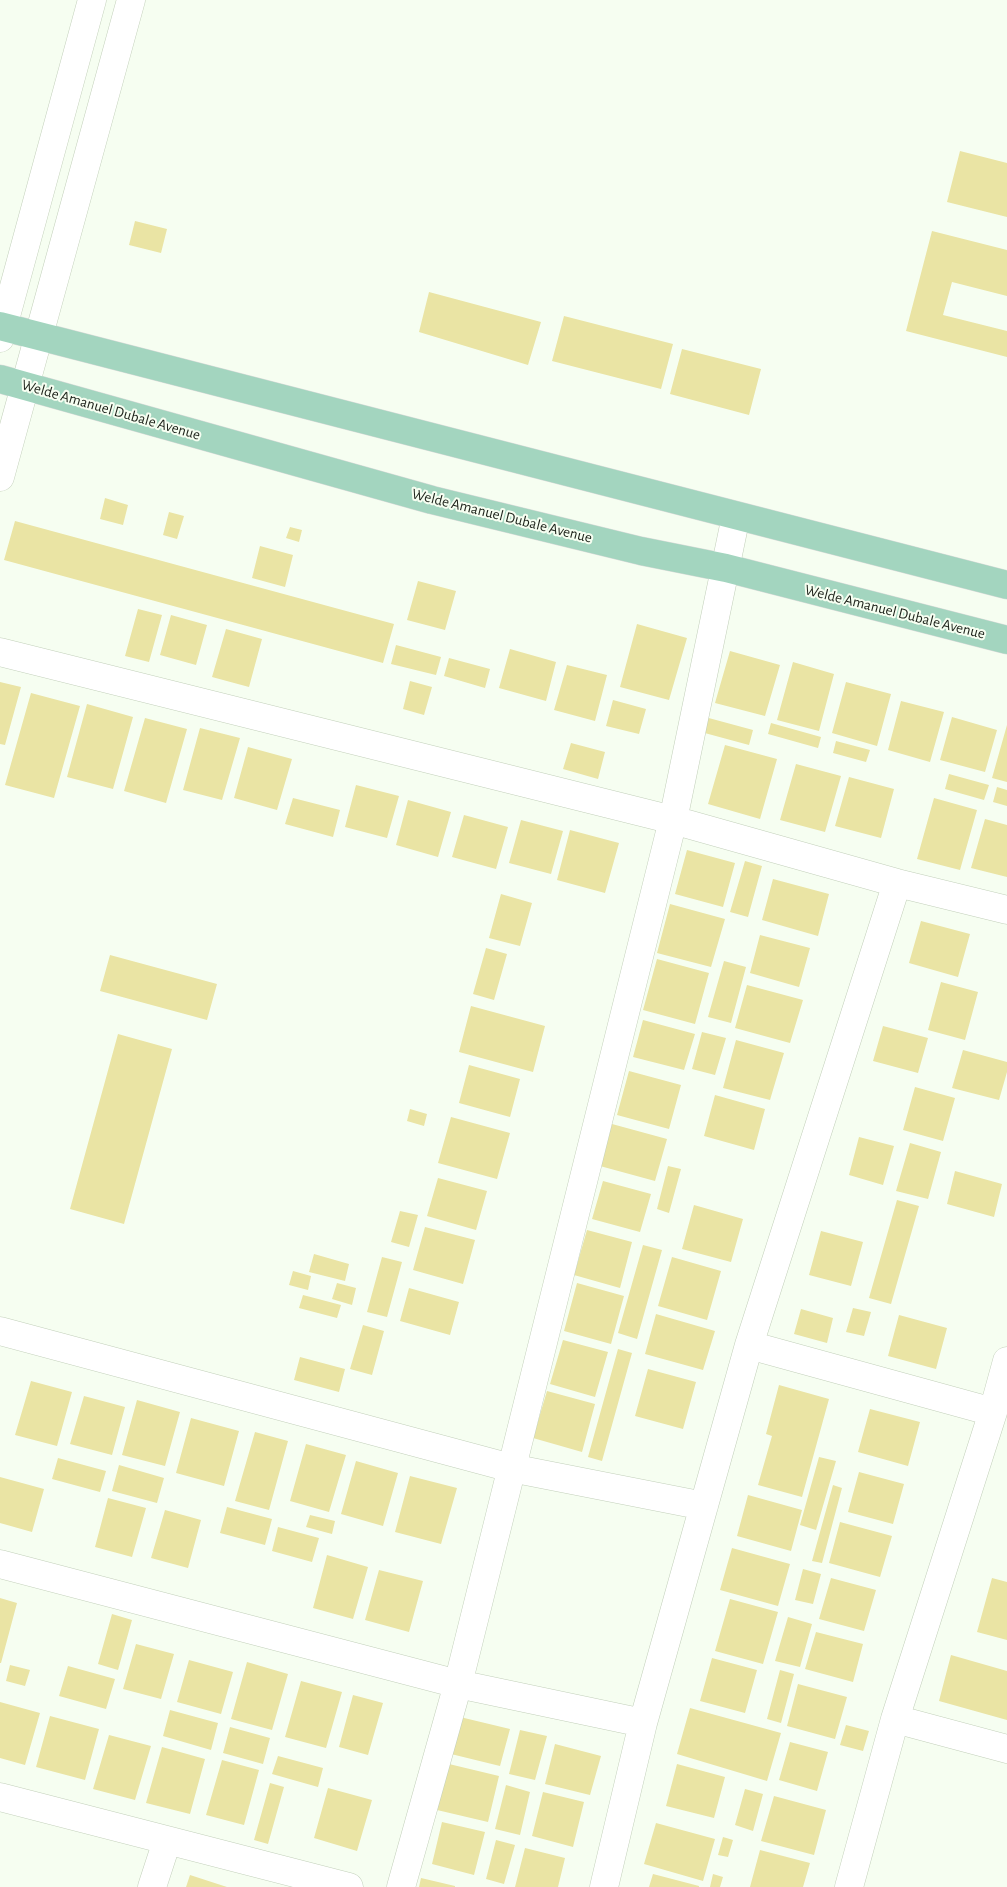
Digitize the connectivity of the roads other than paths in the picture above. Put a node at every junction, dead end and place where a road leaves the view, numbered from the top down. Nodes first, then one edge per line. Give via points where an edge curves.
1 (92, 0) edge
2 (131, 0) edge
3 (1, 330) edge
4 (38, 336) junction
5 (0, 379) edge
6 (26, 386) junction
7 (0, 477) edge
8 (736, 516) junction
9 (726, 568) junction
10 (1007, 585) edge
11 (1007, 640) edge
12 (0, 652) edge
13 (673, 820) junction
14 (897, 883) junction
15 (1007, 910) edge
16 (0, 1331) edge
17 (749, 1345) junction
18 (1007, 1361) edge
19 (994, 1412) junction
20 (511, 1468) junction
21 (704, 1506) junction
22 (0, 1564) edge
23 (458, 1684) junction
24 (895, 1719) junction
25 (643, 1723) junction
26 (1007, 1749) edge
27 (0, 1797) edge
28 (167, 1841) junction
29 (152, 1887) edge
30 (349, 1887) edge
31 (401, 1887) edge
32 (604, 1887) edge
33 (849, 1887) edge

1 - 3 street
2 - 4 street
3 - 4 main road
4 - 6 street
4 - 8 main road
5 - 6 main road, Welde Amanuel Dubale Avenue
6 - 7 street
6 - 9 main road, Welde Amanuel Dubale Avenue via 432,500 641,551
8 - 9 street
8 - 10 main road
9 - 11 main road, Welde Amanuel Dubale Avenue
9 - 13 street
12 - 13 street
13 - 14 street
13 - 20 street
14 - 15 street
14 - 17 street
16 - 20 street
17 - 19 street
17 - 21 street
18 - 19 street
19 - 24 street
20 - 21 street
20 - 23 street
21 - 25 street
22 - 23 street
23 - 25 street
23 - 31 street
24 - 26 street
24 - 33 street
25 - 32 street
27 - 28 street
28 - 29 street
28 - 30 street

